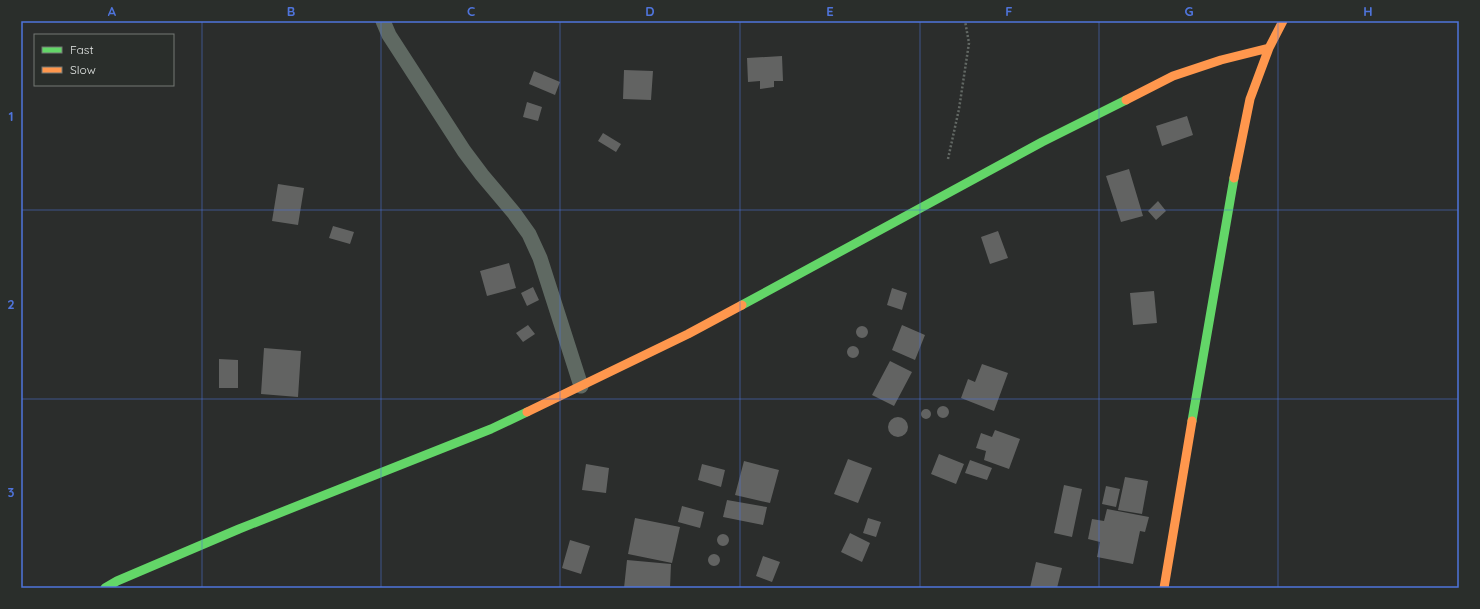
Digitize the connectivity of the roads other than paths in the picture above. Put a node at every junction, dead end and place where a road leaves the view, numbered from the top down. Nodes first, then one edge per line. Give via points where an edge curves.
1 (383, 21) edge
2 (1283, 21) edge
3 (1269, 48) junction
4 (581, 386) junction
5 (105, 588) edge
6 (1164, 588) edge

1 - 4 lane via 389,35 464,151 529,234 540,258
2 - 3 street
3 - 4 street via 1173,76 1042,142 688,334
3 - 6 street via 1250,99 1229,201
4 - 5 street via 492,429 239,529

